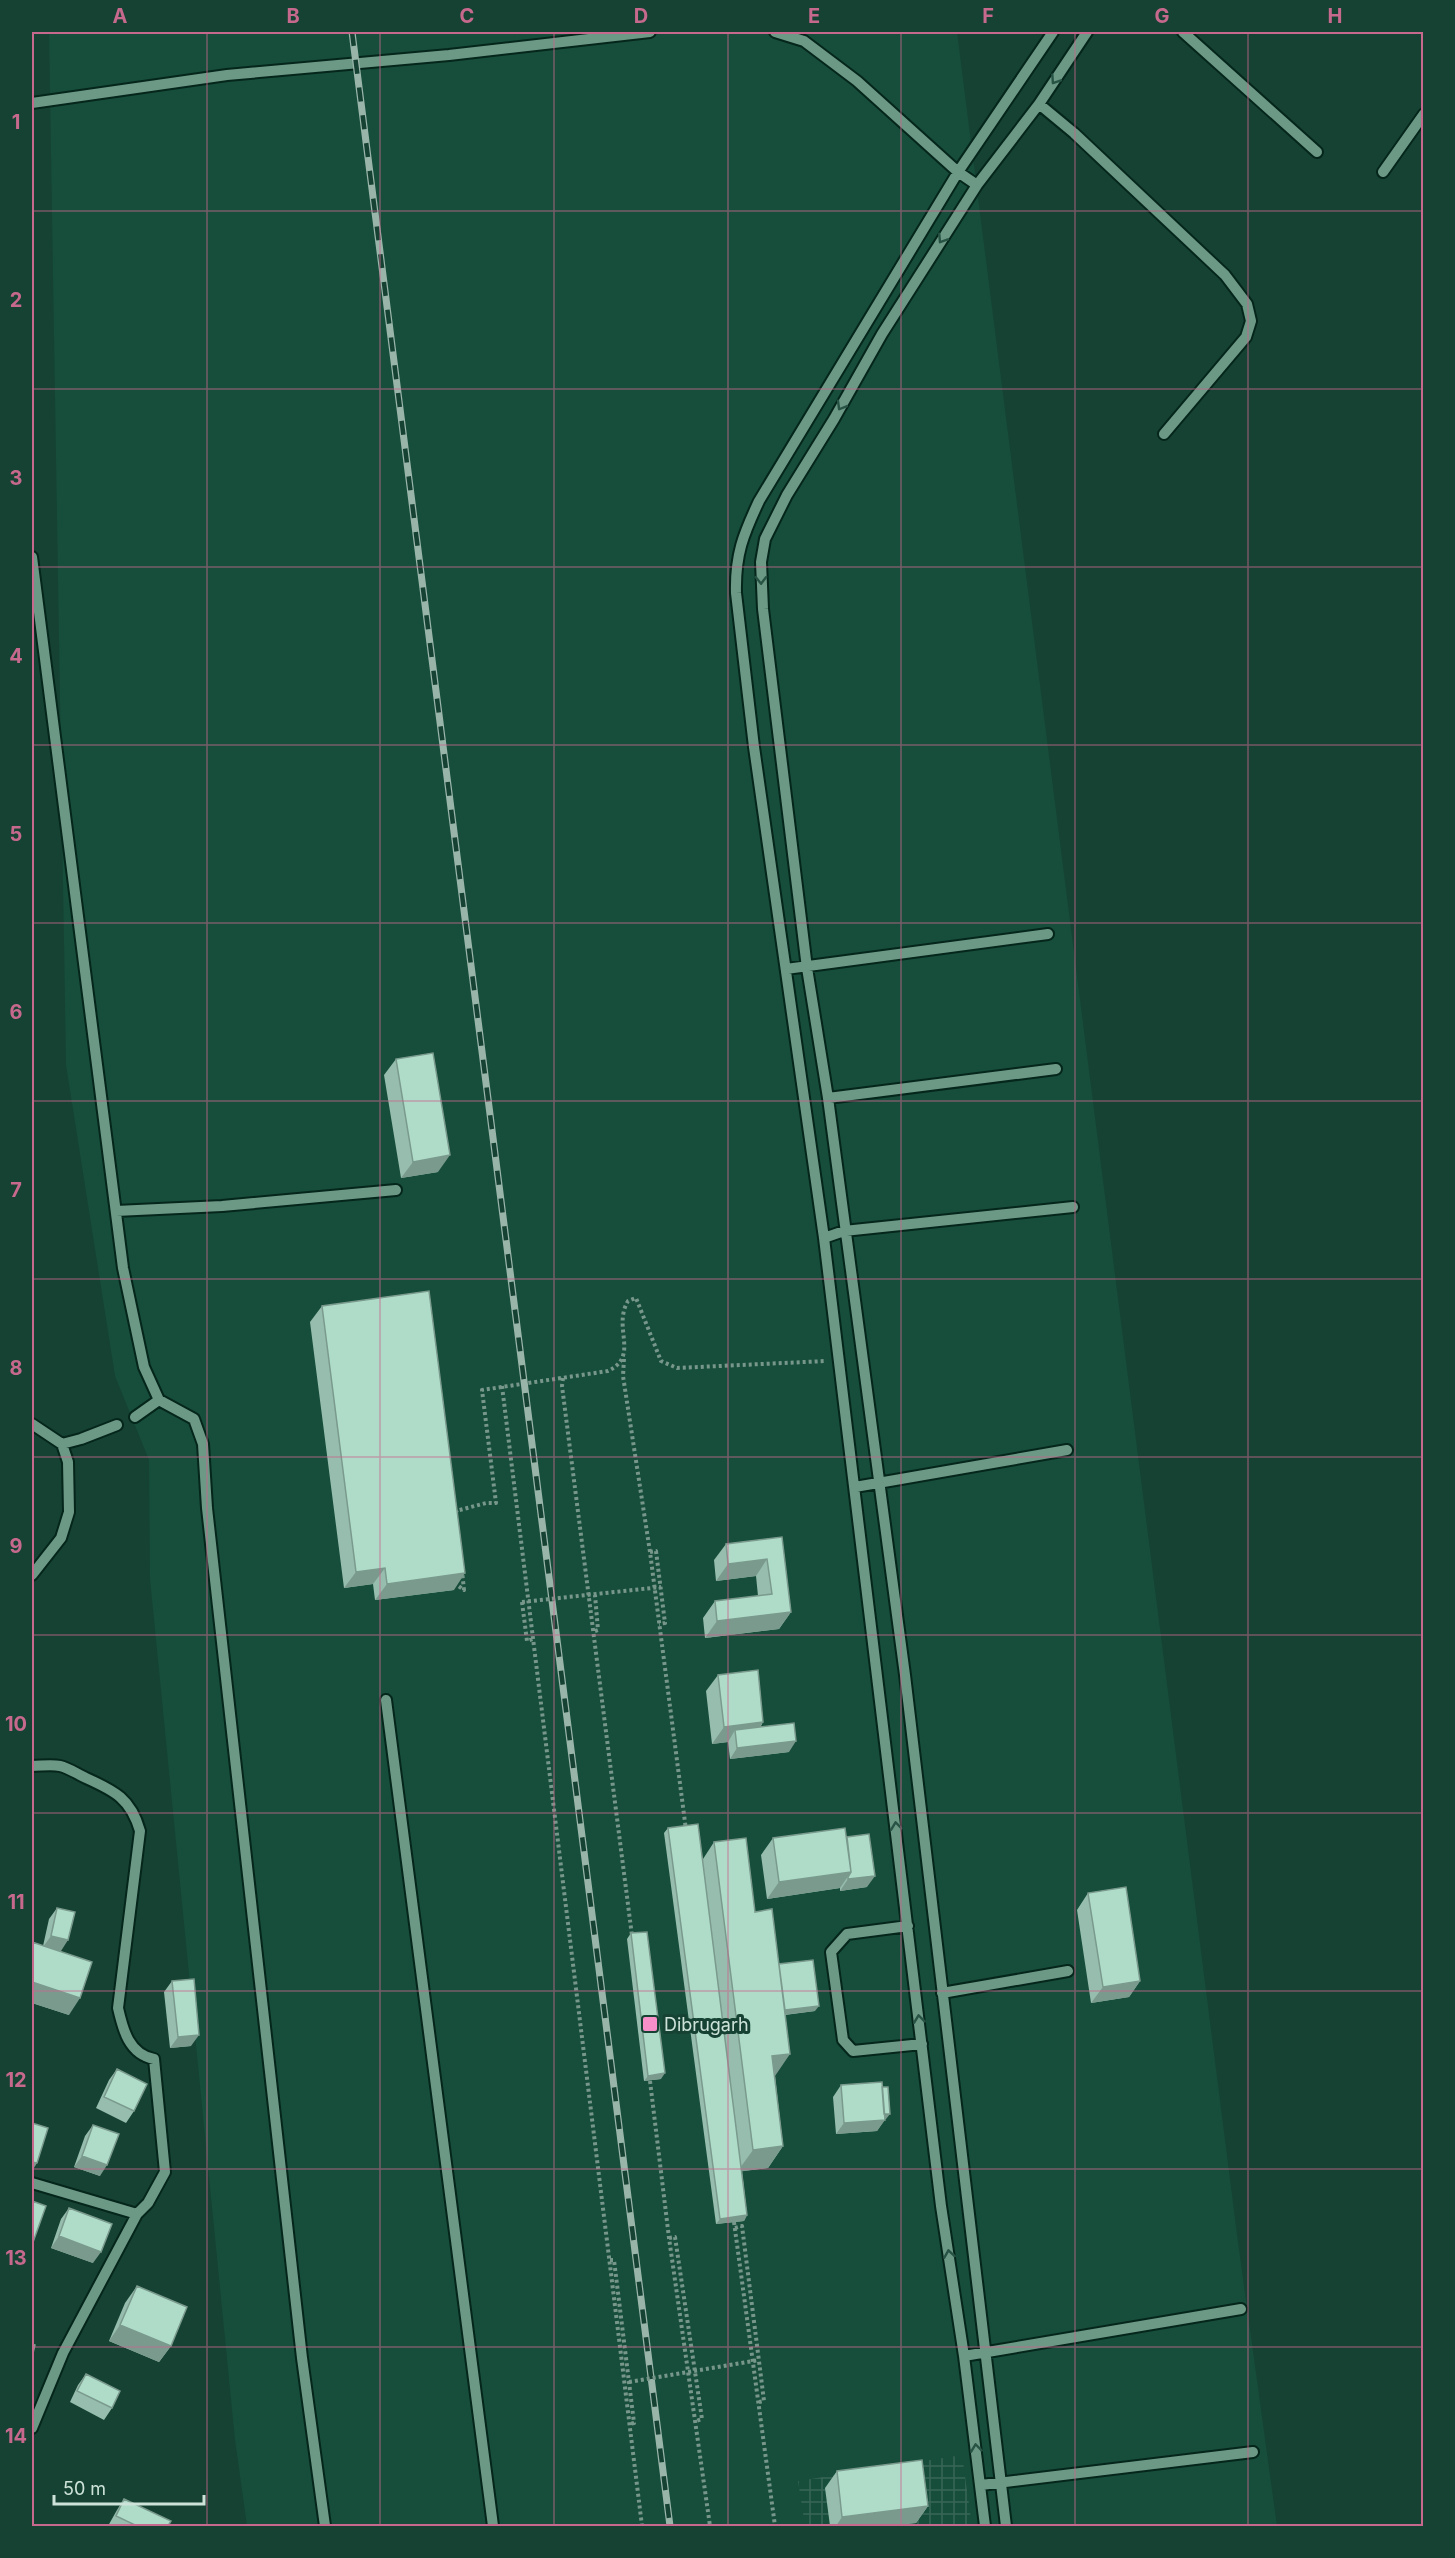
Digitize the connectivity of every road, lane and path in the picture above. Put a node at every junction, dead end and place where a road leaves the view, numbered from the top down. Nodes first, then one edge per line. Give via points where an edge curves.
1 (650, 32) edge
2 (775, 32) edge
3 (1053, 32) edge
4 (1087, 32) edge
5 (1183, 32) edge
6 (32, 103) edge
7 (1039, 104) junction
8 (1424, 114) edge
9 (1317, 152) dead end
10 (958, 172) junction
11 (1383, 172) dead end
12 (977, 185) junction
13 (1164, 434) dead end
14 (32, 557) edge
15 (1048, 934) dead end
16 (807, 968) junction
17 (786, 969) junction
18 (1056, 1069) dead end
19 (828, 1098) junction
20 (396, 1190) dead end
21 (1073, 1207) dead end
22 (116, 1211) junction
23 (844, 1231) junction
24 (824, 1238) junction
25 (624, 1358) junction
26 (839, 1360) junction
27 (563, 1378) junction
28 (502, 1386) junction
29 (159, 1400) junction
30 (135, 1417) dead end
31 (32, 1424) edge
32 (117, 1425) dead end
33 (62, 1443) junction
34 (1067, 1450) dead end
35 (878, 1482) junction
36 (855, 1487) junction
37 (458, 1522) edge
38 (650, 1552) junction
39 (462, 1568) edge
40 (32, 1575) edge
41 (452, 1581) edge
42 (661, 1587) junction
43 (595, 1595) junction
44 (659, 1624) junction
45 (595, 1631) junction
46 (533, 1639) junction
47 (386, 1700) dead end
48 (32, 1766) edge
49 (686, 1831) edge
50 (908, 1926) junction
51 (632, 1938) edge
52 (1068, 1971) dead end
53 (942, 1992) junction
54 (922, 2044) junction
55 (650, 2081) edge
56 (32, 2183) edge
57 (137, 2214) junction
58 (734, 2222) edge
59 (735, 2228) junction
60 (669, 2238) junction
61 (610, 2260) junction
62 (1241, 2309) dead end
63 (986, 2352) junction
64 (964, 2356) junction
65 (759, 2360) junction
66 (694, 2371) junction
67 (629, 2382) junction
68 (759, 2402) junction
69 (696, 2421) junction
70 (630, 2424) junction
71 (32, 2428) edge
72 (1252, 2452) dead end
73 (1001, 2482) junction
74 (981, 2485) junction
75 (325, 2526) edge
76 (493, 2526) edge
77 (642, 2526) edge
78 (710, 2526) edge
79 (774, 2526) edge
80 (986, 2526) edge
81 (1006, 2526) edge

1 - 6 street via 227,75
2 - 10 street via 804,41 857,81
3 - 10 street
4 -> 7 street
5 - 9 street
7 - 12 street
7 - 13 street via 1225,275 1247,304 1251,321 1246,337
8 - 11 street
10 - 12 street
10 - 17 street via 759,501 738,551 736,593
12 -> 16 street via 882,334 765,539 761,562 763,609
14 - 22 street
15 - 16 street
16 - 17 street
16 - 19 street
17 - 24 street
18 - 19 street
19 - 23 street
20 - 22 street
21 - 23 street
22 - 29 street via 123,1268 144,1367
23 - 24 street
23 - 35 street
24 - 26 street
25 - 26 path via 623,1310 628,1301 636,1298 661,1361 677,1368
25 - 27 path via 608,1371
25 - 38 path via 623,1376
26 - 36 street
27 - 28 path
27 - 45 path
28 - 37 path via 482,1390 496,1503 456,1511
28 - 46 path
29 - 30 street
29 - 75 street via 194,1419 203,1444 208,1520 302,2358
31 - 33 street
32 - 33 street
33 - 40 street via 68,1462 66,1527
34 - 35 street
35 - 36 street
35 - 53 street
50 -> 36 street
38 - 42 path via 656,1551
38 - 44 path
39 - 41 path via 464,1590
42 - 43 path, bridge
42 - 44 path via 665,1623
43 - 45 path
43 - 46 path, bridge via 522,1602 527,1641
44 - 49 path
45 - 51 path
46 - 61 path
47 - 76 street
48 - 57 street via 58,1766 110,1789 135,1814 140,1831 118,2008 130,2043 138,2053 154,2059 165,2172 148,2203
54 -> 50 street
50 - 54 street via 847,1934 831,1952 843,2040 853,2051
52 - 53 street
53 - 63 street
64 -> 54 street
55 - 60 path
56 - 57 street
57 - 71 street via 63,2353
58 - 59 path
59 - 65 path via 742,2226
59 - 68 path
60 - 66 path via 675,2237
60 - 69 path
61 - 67 path via 614,2260
61 - 70 path
62 - 63 street
63 - 64 street
63 - 73 street
74 -> 64 street
65 - 66 path, bridge
65 - 68 path via 764,2401
66 - 67 path, bridge
66 - 69 path via 702,2419
67 - 70 path via 634,2423
68 - 79 path
69 - 78 path
70 - 77 path
72 - 73 street
73 - 74 street
73 - 81 street
74 - 80 street

